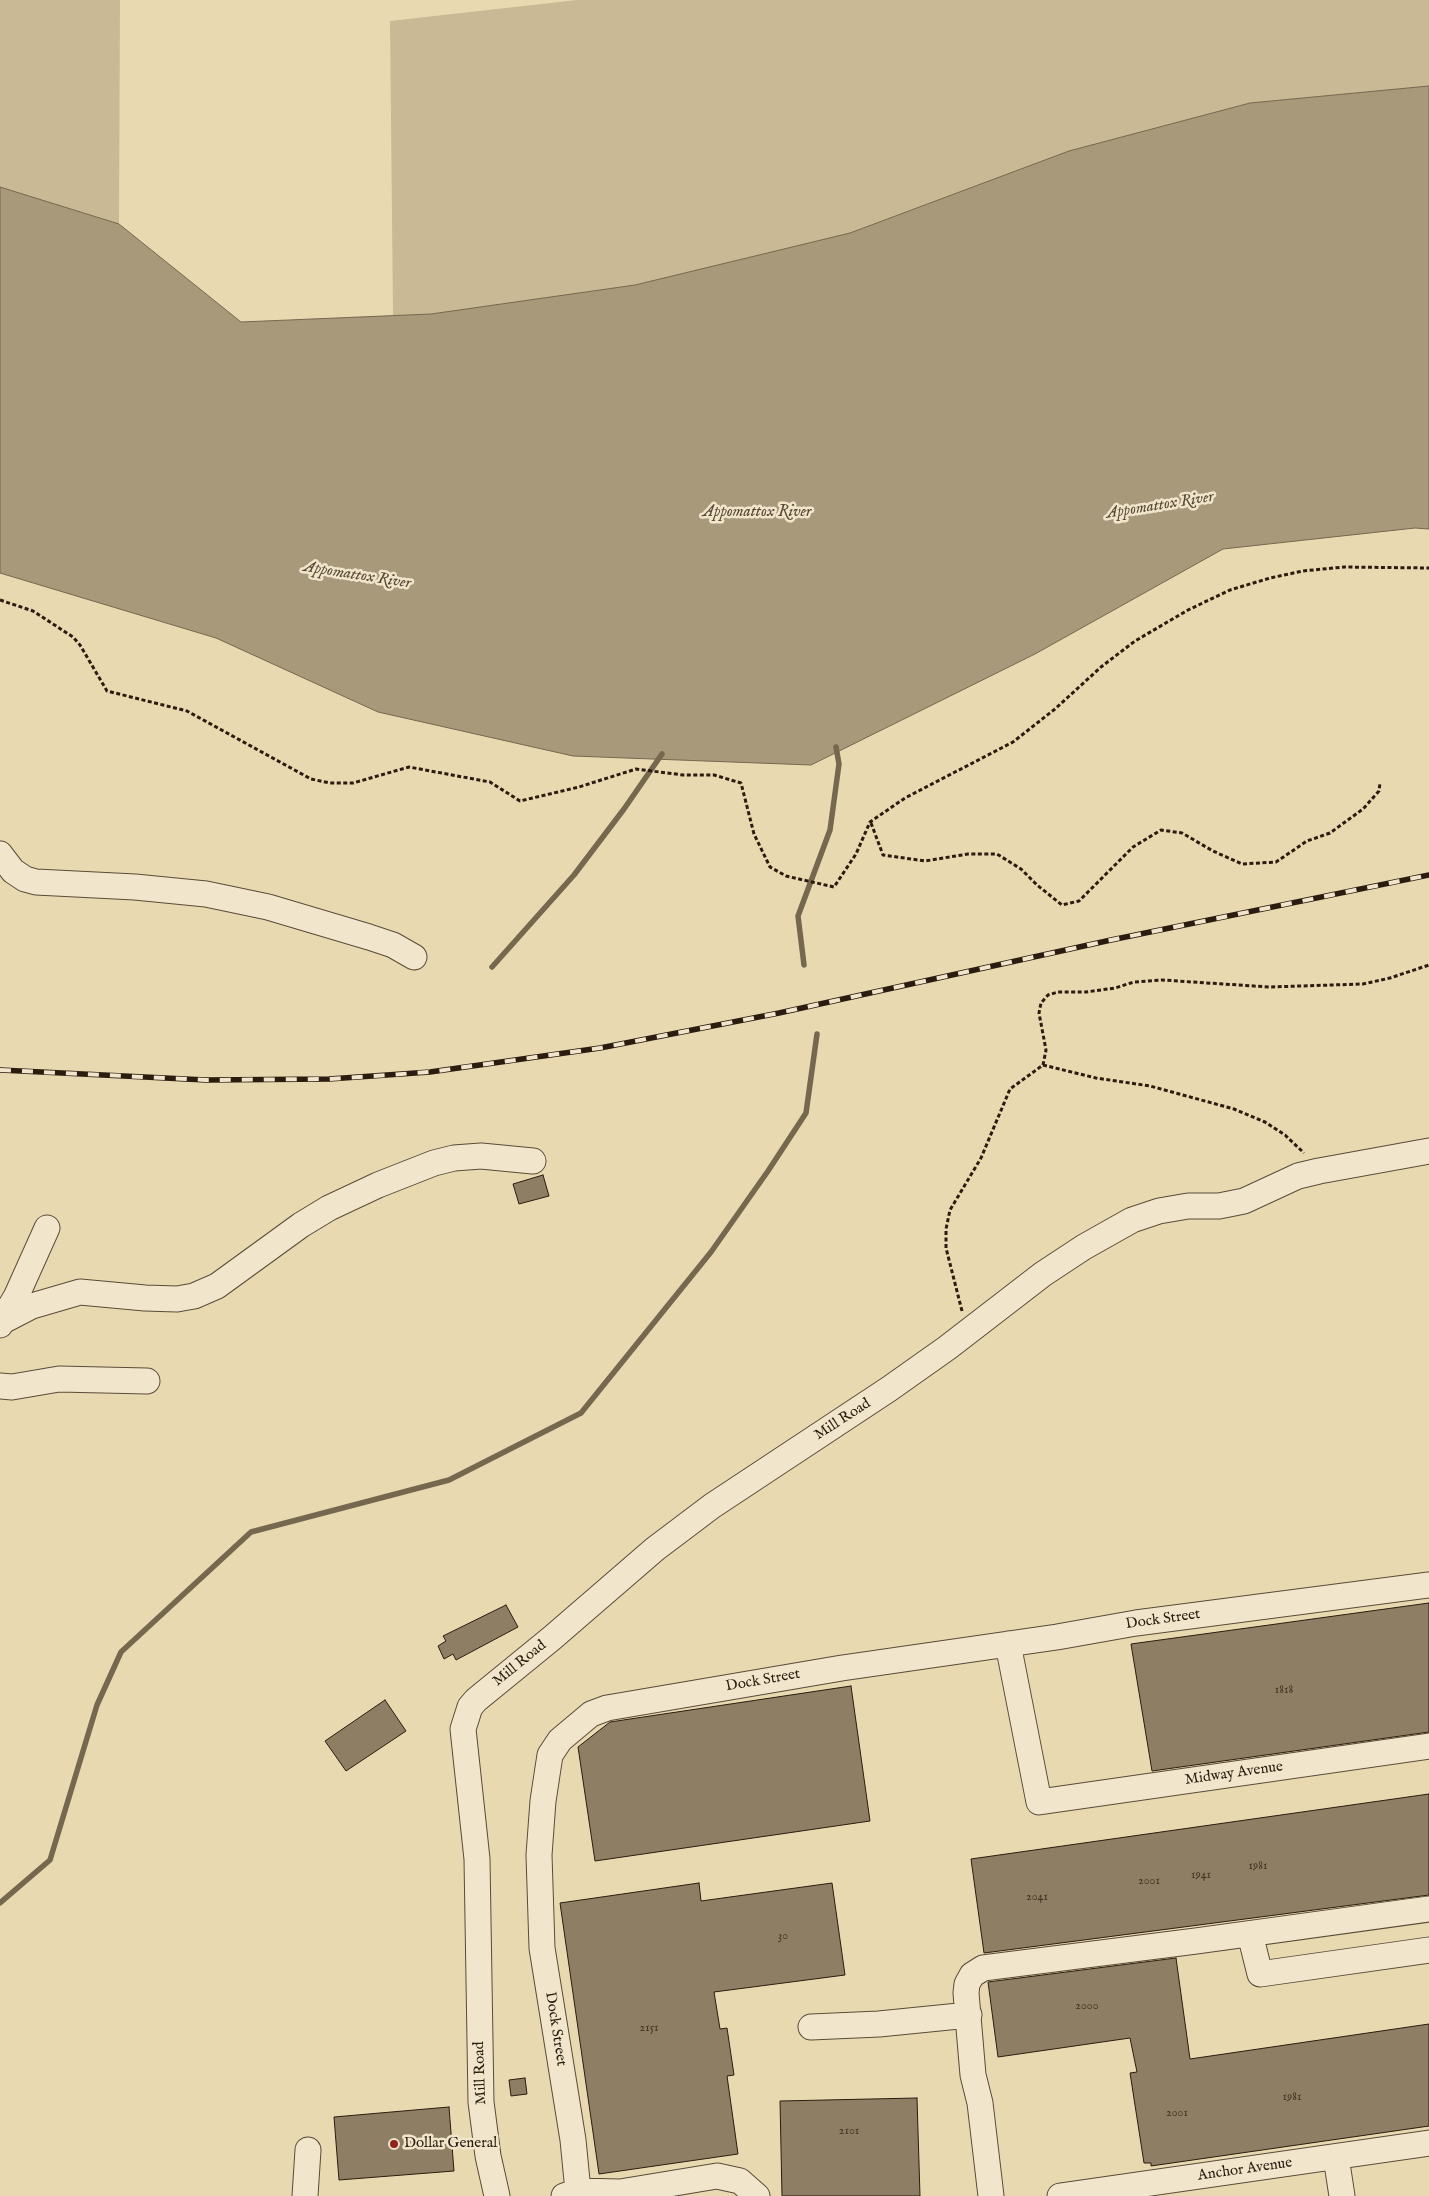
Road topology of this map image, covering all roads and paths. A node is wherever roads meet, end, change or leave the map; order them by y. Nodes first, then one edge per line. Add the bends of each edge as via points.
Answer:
1 (1429, 568) edge
2 (0, 600) edge
3 (1380, 783) dead end
4 (870, 822) junction
5 (0, 854) edge
6 (414, 957) dead end
7 (1429, 965) edge
8 (1043, 1065) junction
9 (1429, 1151) edge
10 (533, 1161) dead end
11 (1319, 1170) junction
12 (47, 1228) dead end
13 (1, 1324) edge
14 (969, 1331) junction
15 (146, 1382) dead end
16 (0, 1386) edge
17 (1429, 1585) edge
18 (1008, 1644) junction
19 (1429, 1746) edge
20 (1429, 1909) edge
21 (1250, 1934) junction
22 (1429, 1950) edge
23 (969, 2015) junction
24 (811, 2027) dead end
25 (1429, 2143) edge
26 (308, 2150) dead end
27 (1336, 2157) junction
28 (571, 2194) edge
29 (305, 2196) edge
30 (497, 2196) edge
31 (757, 2196) edge
32 (991, 2196) edge
33 (1060, 2196) edge
34 (1342, 2196) edge

1 - 4 path via 1344,567 1303,571 1270,578 1213,598 1135,641 1013,742 905,798
2 - 4 path via 33,611 73,637 107,691 187,711 311,779 353,783 409,768 490,782 520,801 636,769 714,775 741,783 754,834 770,867 786,876 834,887 856,854
3 - 4 path via 1380,791 1362,810 1330,833 1307,841 1276,862 1242,864 1182,833 1161,830 1133,847 1079,901 1062,905 1021,869 997,854 968,854 925,861 883,855
5 - 6 street via 13,871 36,882 206,894 268,907 370,936
7 - 8 path via 1363,984 1268,987 1162,980 1086,992 1058,992 1041,1003 1039,1013 1046,1050
8 - 11 path via 1096,1078 1150,1086 1234,1109 1285,1135
8 - 14 path via 1010,1089 981,1158 950,1210 946,1248
9 - 11 street, Mill Road
10 - 13 street via 481,1156 434,1163 329,1208 217,1286 194,1296 177,1299 80,1292 32,1306
11 - 14 street, Mill Road via 1244,1201 1219,1206 1188,1206 1132,1220 1043,1274
12 - 13 street
14 - 30 street, Mill Road via 889,1389 712,1506 655,1549 470,1707 463,1729 477,1859 481,2102
15 - 16 street via 59,1379
17 - 18 street, Dock Street via 1136,1623
18 - 19 street, Midway Avenue via 1038,1802
18 - 28 street, Dock Street via 607,1708 590,1714 556,1744 550,1755 543,1801 539,1855 540,1919 573,2140
20 - 21 street
21 - 22 street via 1260,1974
21 - 23 street via 983,1968 972,1975 967,1984
23 - 24 street
23 - 32 street via 973,2075 980,2103
25 - 27 street, Anchor Avenue
26 - 29 street
27 - 33 street, Anchor Avenue
27 - 34 street
28 - 31 street via 620,2192 717,2176 740,2181

